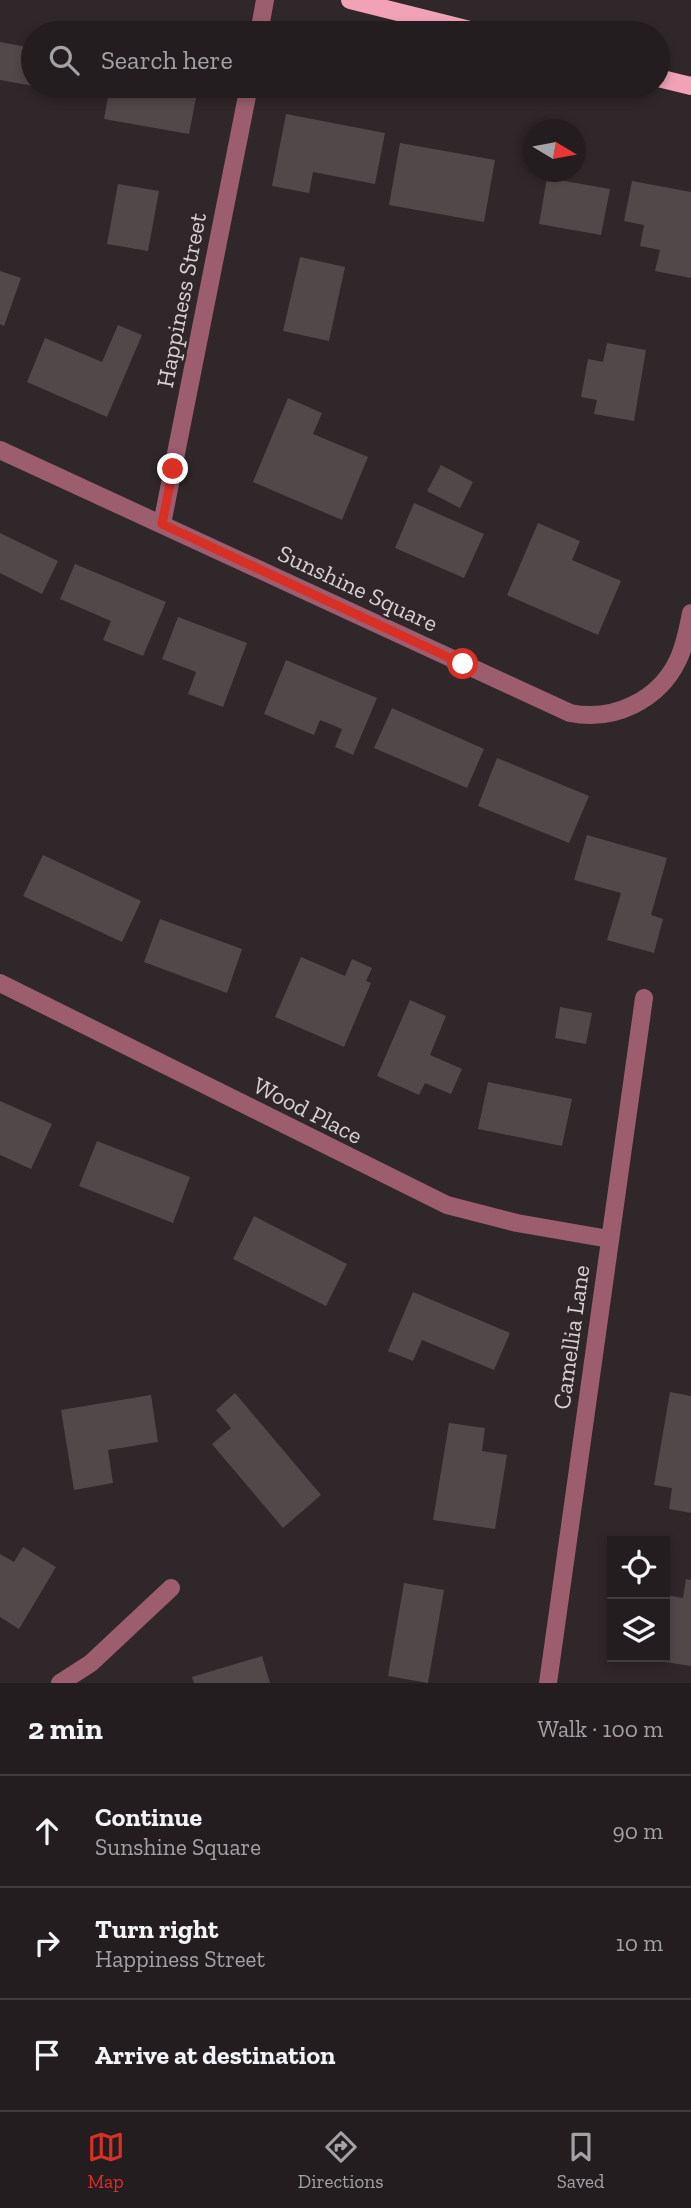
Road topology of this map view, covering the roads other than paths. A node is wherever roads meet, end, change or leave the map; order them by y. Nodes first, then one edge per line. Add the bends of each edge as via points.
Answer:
1 (265, 0) edge
2 (350, 0) edge
3 (261, 21) edge
4 (434, 21) edge
5 (670, 81) edge
6 (691, 86) edge
7 (247, 98) edge
8 (0, 450) edge
9 (162, 524) junction
10 (691, 613) edge
11 (0, 984) edge
12 (644, 998) dead end
13 (609, 1239) junction
14 (171, 1588) dead end
15 (60, 1683) edge
16 (548, 1683) edge

1 - 3 street
2 - 4 main road
5 - 6 main road
7 - 9 street, Happiness Street
8 - 9 street, Sunshine Square
9 - 10 street, Sunshine Square via 579,715 611,713 652,694 679,659
11 - 13 street, Wood Place via 447,1205
12 - 13 street, Camellia Lane
13 - 16 street, Camellia Lane
14 - 15 street via 92,1663

